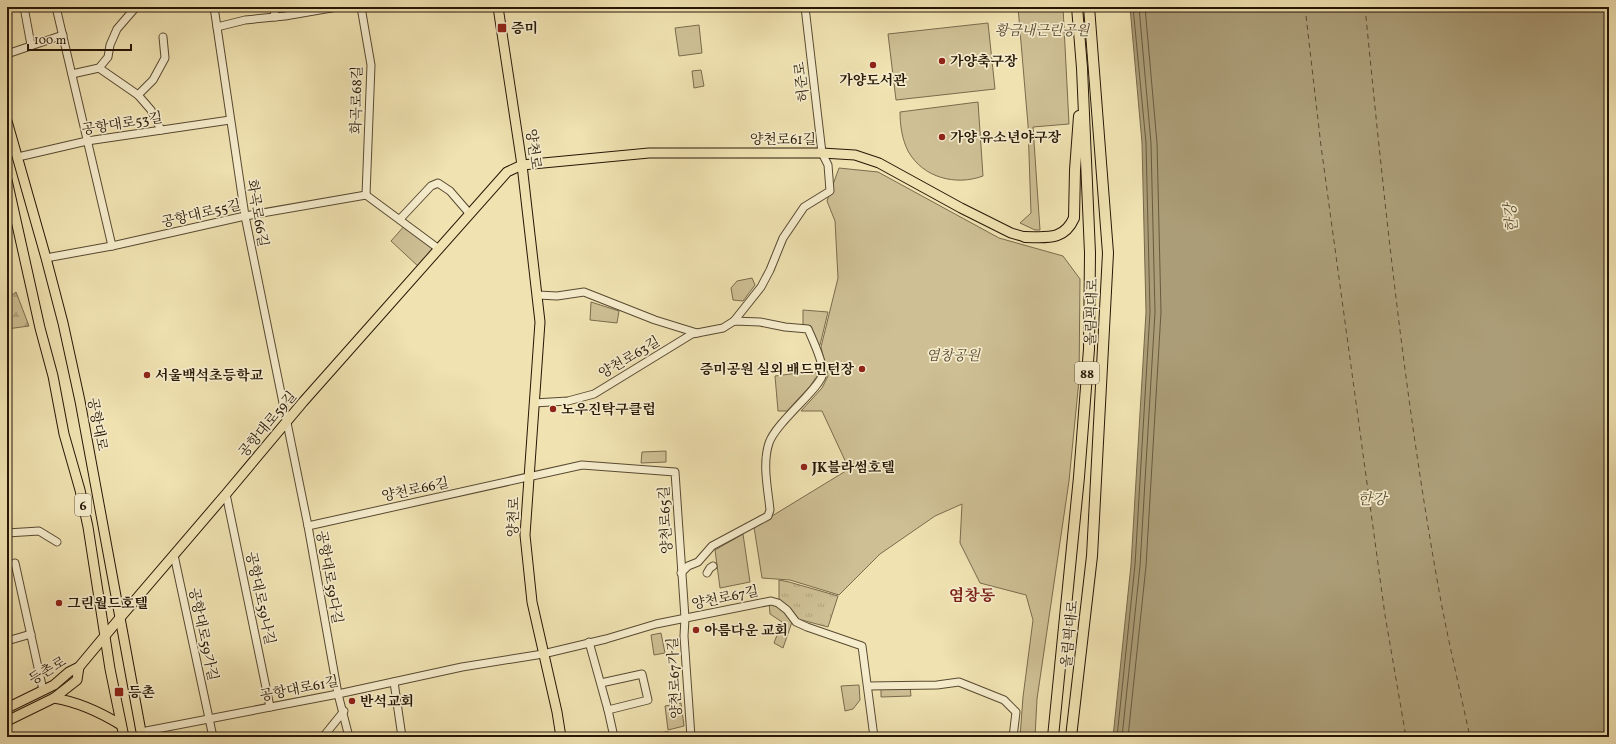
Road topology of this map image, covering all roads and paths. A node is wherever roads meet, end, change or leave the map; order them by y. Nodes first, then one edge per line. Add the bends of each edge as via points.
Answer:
1 (24, 7) edge
2 (56, 7) edge
3 (136, 7) edge
4 (214, 7) edge
5 (274, 7) edge
6 (337, 7) edge
7 (361, 7) edge
8 (498, 7) edge
9 (805, 7) edge
10 (1077, 7) edge
11 (1089, 7) edge
12 (275, 16) junction
13 (217, 27) junction
14 (63, 35) junction
15 (163, 37) dead end
16 (31, 45) junction
17 (7, 54) edge
18 (99, 68) junction
19 (1082, 68) junction
20 (72, 74) junction
21 (138, 95) junction
22 (230, 120) junction
23 (7, 121) edge
24 (161, 130) junction
25 (88, 141) junction
26 (822, 153) junction
27 (18, 157) junction
28 (522, 166) junction
29 (7, 180) edge
30 (366, 195) junction
31 (469, 213) junction
32 (245, 216) junction
33 (400, 219) junction
34 (1025, 237) joint
35 (112, 246) junction
36 (439, 249) junction
37 (46, 258) junction
38 (538, 295) junction
39 (734, 321) junction
40 (697, 333) junction
41 (534, 403) junction
42 (286, 422) junction
43 (528, 477) junction
44 (226, 494) junction
45 (308, 526) junction
46 (7, 533) edge
47 (57, 542) dead end
48 (174, 555) junction
49 (15, 563) dead end
50 (713, 566) dead end
51 (681, 573) junction
52 (707, 573) dead end
53 (685, 618) junction
54 (119, 619) junction
55 (31, 634) junction
56 (106, 636) junction
57 (7, 641) edge
58 (589, 642) junction
59 (543, 654) junction
60 (80, 667) junction
61 (394, 682) junction
62 (600, 683) junction
63 (868, 686) junction
64 (43, 690) junction
65 (338, 694) junction
66 (54, 698) junction
67 (270, 707) junction
68 (7, 708) edge
69 (608, 710) junction
70 (344, 711) junction
71 (209, 719) junction
72 (7, 721) edge
73 (121, 725) junction
74 (141, 734) edge
75 (124, 737) edge
76 (213, 737) edge
77 (323, 737) edge
78 (349, 737) edge
79 (402, 737) edge
80 (561, 737) edge
81 (614, 737) edge
82 (691, 737) edge
83 (874, 737) edge
84 (1013, 737) edge
85 (1053, 737) edge
86 (1071, 737) edge

1 - 16 street
2 - 14 street
3 - 18 street via 117,29 108,57
4 - 13 street, 화곡로66길
5 - 12 street
6 - 12 street
7 - 30 street, 화곡로68길 via 371,65
8 - 28 main road, 양천로
9 - 26 street, 허준로
10 - 19 highway, 올림픽대로 / 88
11 - 86 highway, 올림픽대로 / 88 via 1108,252 1092,556
12 - 13 street
13 - 22 street, 화곡로66길
14 - 16 street
14 - 20 street
15 - 21 street via 164,58 153,80
16 - 17 street
18 - 20 street
18 - 21 street
19 - 34 highway via 1074,218 1066,231 1058,235 1040,239
19 - 85 highway, 올림픽대로 / 88 via 1090,253 1089,348
20 - 25 street
21 - 24 street via 151,110
22 - 24 street, 공항대로53길
22 - 32 street, 화곡로66길
23 - 27 main road, 공항대로 / 6
24 - 25 street, 공항대로53길
25 - 27 street, 공항대로53길
25 - 35 street
26 - 28 main road, 양천로61길 via 649,153
26 - 34 main road, 양천로61길 via 855,155 879,163 961,208 1011,233
26 - 39 street, 양천로63길 via 828,165 830,190 804,207 783,238 761,287
27 - 37 main road, 공항대로 / 6
28 - 31 main road, 공항대로59길 via 506,172
28 - 38 main road, 양천로
29 - 56 main road, 6 via 64,434 81,497
30 - 32 street, 공항대로55길
30 - 33 street
31 - 33 street via 450,191 438,184 431,186
31 - 36 main road, 공항대로59길
32 - 35 street, 공항대로55길
32 - 42 street, 화곡로66길
33 - 36 street
35 - 37 street, 공항대로55길
36 - 42 main road, 공항대로59길
37 - 54 main road, 공항대로 / 6 via 80,401
38 - 40 street via 557,296 584,292 655,320
38 - 41 main road, 양천로 via 540,322
39 - 40 street, 양천로63길 via 723,328
39 - 51 street, 양천로63길 via 808,329 823,374 818,384 779,425 769,442 765,459 770,510 768,516 712,546 698,562 688,566
40 - 41 street, 양천로63길 via 594,394 568,401
41 - 43 main road, 양천로
42 - 44 main road, 공항대로59길
42 - 45 street, 공항대로59다길
43 - 45 street, 양천로66길
43 - 51 street, 양천로65길 via 582,464 675,472
43 - 59 main road, 양천로 via 525,535 532,602
44 - 48 main road, 공항대로59길
44 - 67 street, 공항대로59나길
45 - 65 street, 공항대로59다길
46 - 47 street via 38,532
48 - 54 main road, 공항대로59길
48 - 71 street, 공항대로59가길
49 - 55 street
50 - 52 street
51 - 53 street, 양천로65길
53 - 58 street, 양천로67길
53 - 63 street, 양천로67길 via 771,601 778,603 796,622 862,646
53 - 82 street, 양천로67가길
54 - 56 main road, 등촌로
54 - 74 main road, 공항대로 / 6
55 - 57 street
55 - 64 street
56 - 60 main road, 등촌로
56 - 73 main road, 6
58 - 59 street, 양천로67길
58 - 62 street
59 - 61 street, 공항대로61길 via 462,667
59 - 80 main road, 양천로
60 - 64 main road, 등촌로
60 - 66 main road, 등촌로 via 77,680
61 - 65 street, 공항대로61길
61 - 79 street
62 - 69 street
62 - 69 street via 642,674 648,700
63 - 83 street, 양천로67길
63 - 84 street via 959,682 1004,700 1016,712
64 - 68 main road, 등촌로
65 - 67 street, 공항대로61길
65 - 70 street, 공항대로59다길
66 - 72 main road, 등촌로
66 - 73 main road via 67,700 104,714
67 - 71 street, 공항대로61길
69 - 81 street
70 - 77 street
70 - 78 street, 공항대로59다길
71 - 74 street, 공항대로61길
71 - 76 street
73 - 75 main road, 6

